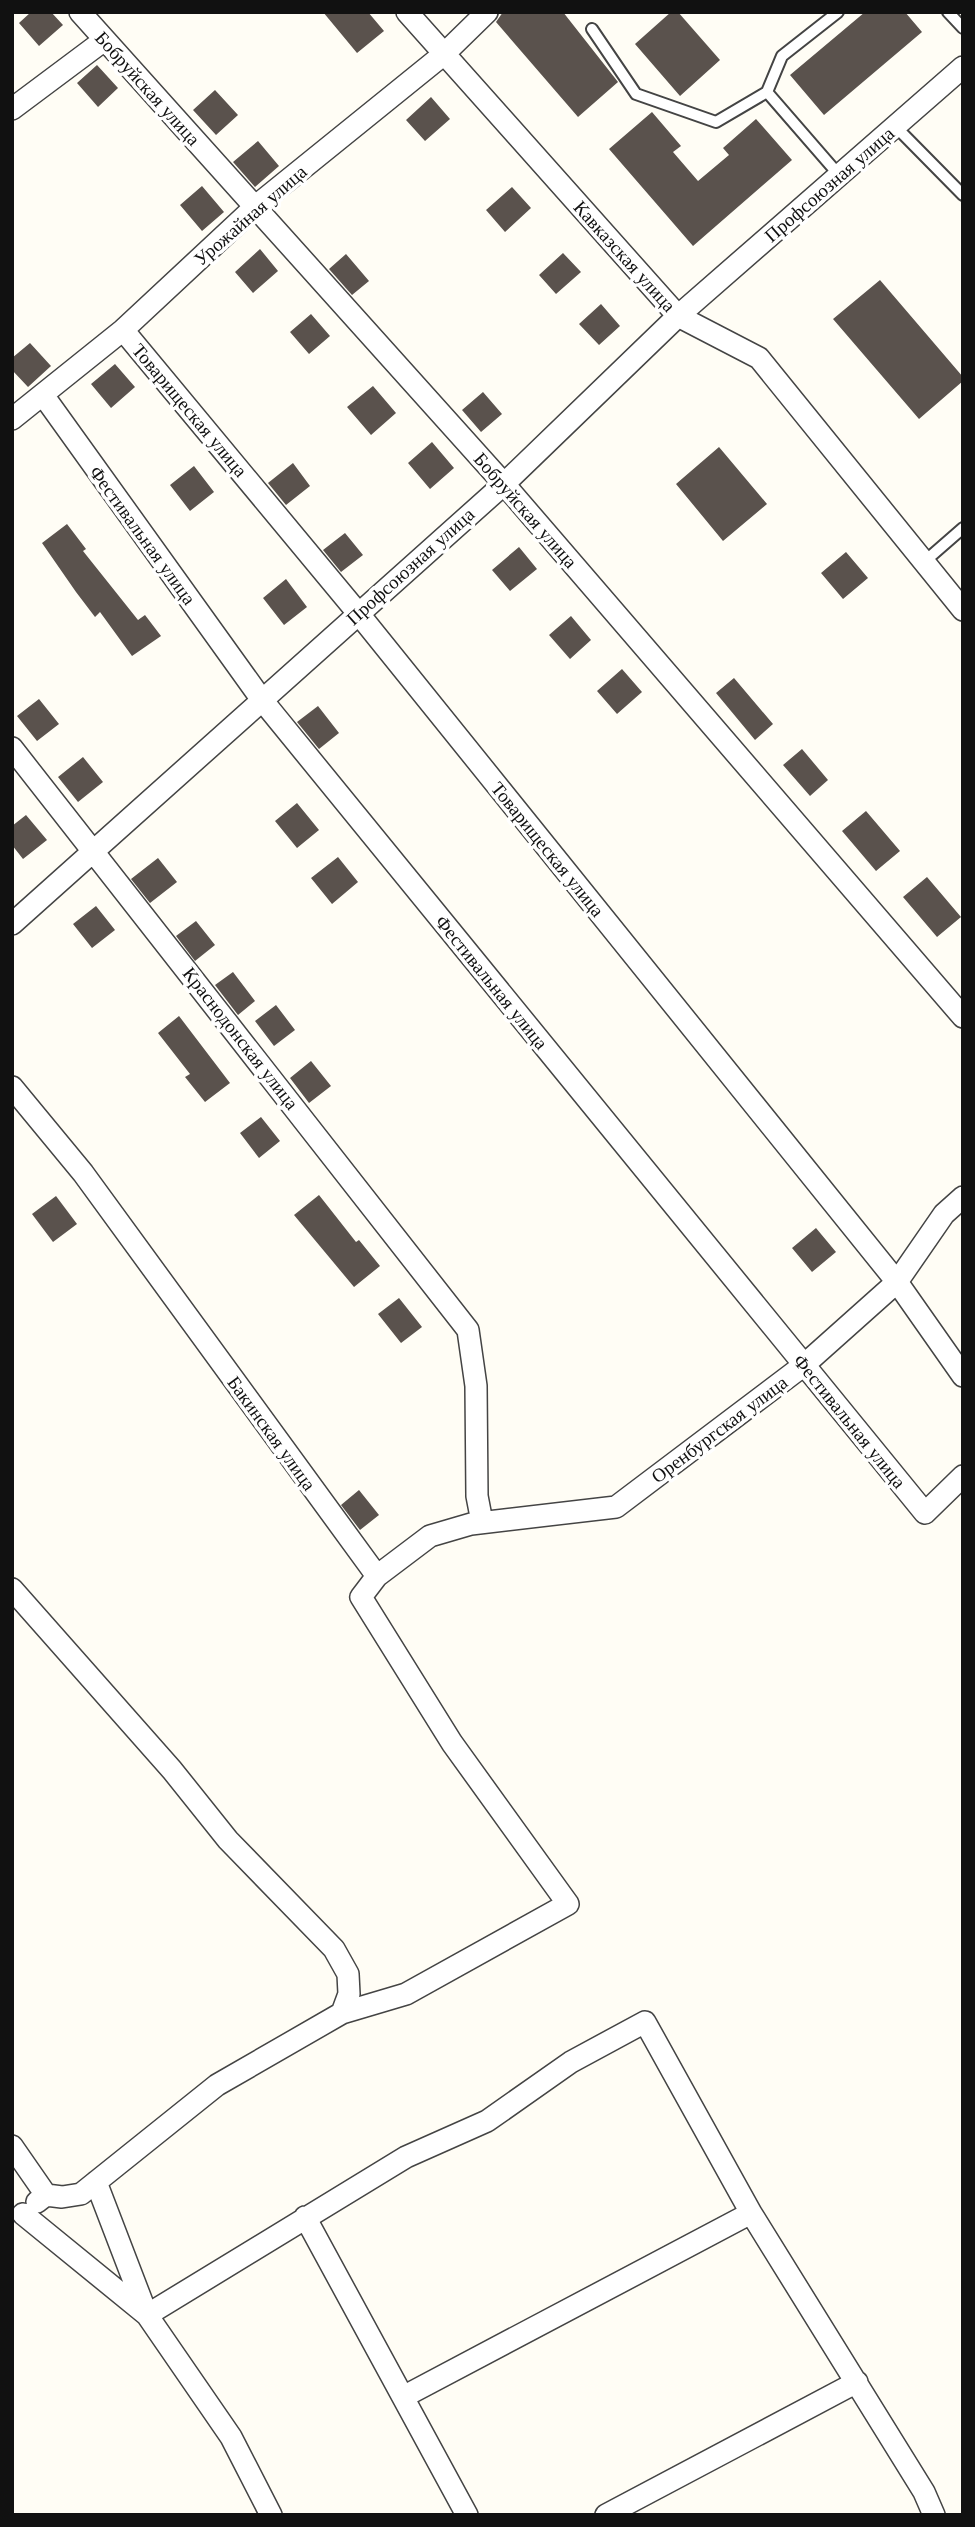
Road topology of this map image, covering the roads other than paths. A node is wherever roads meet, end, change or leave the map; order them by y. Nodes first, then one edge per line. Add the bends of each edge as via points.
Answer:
1 (80, 12) edge
2 (407, 12) edge
3 (487, 12) edge
4 (838, 12) edge
5 (947, 12) edge
6 (963, 28) edge
7 (592, 29) dead end
8 (103, 41) junction
9 (444, 54) junction
10 (963, 66) edge
11 (767, 92) junction
12 (12, 109) edge
13 (895, 126) junction
14 (839, 174) junction
15 (963, 195) edge
16 (256, 206) junction
17 (678, 316) junction
18 (123, 330) junction
19 (43, 396) junction
20 (13, 417) edge
21 (504, 484) junction
22 (963, 528) edge
23 (923, 562) junction
24 (963, 610) edge
25 (358, 613) junction
26 (262, 700) junction
27 (12, 748) edge
28 (94, 850) junction
29 (12, 924) edge
30 (963, 1017) edge
31 (12, 1087) edge
32 (963, 1197) edge
33 (897, 1282) junction
34 (804, 1365) junction
35 (963, 1376) edge
36 (963, 1476) edge
37 (482, 1522) junction
38 (376, 1576) junction
39 (12, 1589) edge
40 (342, 2013) junction
41 (12, 2146) edge
42 (96, 2182) junction
43 (46, 2194) junction
44 (751, 2213) junction
45 (305, 2217) junction
46 (18, 2218) edge
47 (147, 2315) junction
48 (857, 2382) junction
49 (403, 2398) junction
50 (271, 2515) edge
51 (467, 2515) edge
52 (606, 2515) edge
53 (934, 2515) edge

1 - 8 street, Бобруйская улица
2 - 9 street, Кавказская улица
3 - 9 street, Урожайная улица
4 - 11 lane via 782,56
5 - 6 lane
7 - 11 lane via 636,94 716,122
8 - 12 street
8 - 16 street, Бобруйская улица
9 - 16 street, Урожайная улица
9 - 17 street, Кавказская улица
10 - 13 street, Профсоюзная улица
11 - 14 lane
13 - 14 street, Профсоюзная улица
13 - 15 lane
14 - 17 street, Профсоюзная улица
16 - 18 street, Урожайная улица
16 - 21 street, Бобруйская улица
17 - 21 street, Профсоюзная улица
17 - 23 street, Кавказская улица via 759,358
18 - 19 street, Урожайная улица
18 - 25 street, Товарищеская улица
19 - 20 street, Урожайная улица
19 - 26 street, Фестивальная улица
21 - 25 street, Профсоюзная улица
21 - 30 street, Бобруйская улица
22 - 23 lane
23 - 24 street, Кавказская улица
25 - 26 street, Профсоюзная улица
25 - 33 street, Товарищеская улица
26 - 28 street, Профсоюзная улица
26 - 34 street, Фестивальная улица
27 - 28 street, Краснодонская улица
28 - 29 street, Профсоюзная улица
28 - 37 street, Краснодонская улица via 468,1330 476,1386 477,1496
31 - 38 street, Бакинская улица via 83,1173
32 - 33 street, Оренбургская улица via 944,1214
33 - 34 street, Оренбургская улица
33 - 35 street, Товарищеская улица
34 - 36 street, Фестивальная улица via 925,1513
34 - 37 street, Оренбургская улица via 616,1507
37 - 38 street via 430,1536
38 - 40 street via 361,1597 452,1743 568,1904 406,1994
39 - 40 street via 228,1840 334,1949 348,1974 349,1994
40 - 42 street via 217,2085
41 - 43 street
42 - 43 street via 81,2194
42 - 47 street
43 - 46 street
44 - 45 street via 646,2022 571,2062 487,2121 406,2157
44 - 48 street
44 - 49 street
45 - 47 street
45 - 49 street
46 - 47 street
47 - 50 street via 231,2437
48 - 52 street
48 - 53 street
49 - 51 street

